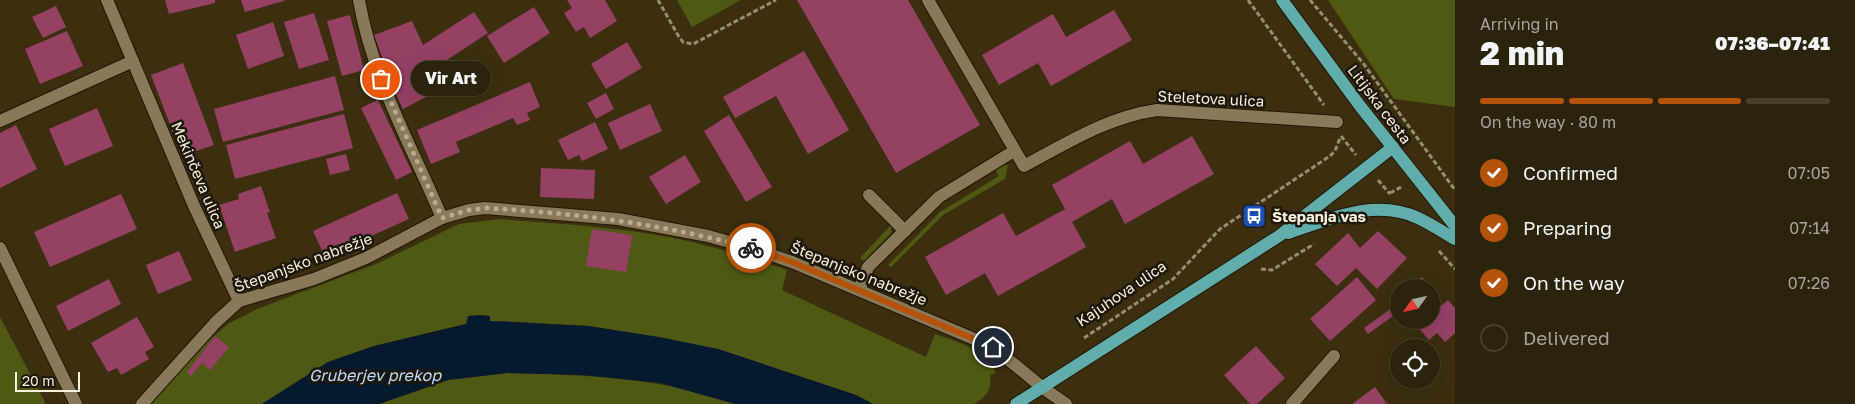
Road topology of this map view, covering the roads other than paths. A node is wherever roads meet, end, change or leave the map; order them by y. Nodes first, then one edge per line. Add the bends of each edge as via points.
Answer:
1 (108, 0) edge
2 (358, 0) edge
3 (928, 0) edge
4 (1282, 0) edge
5 (132, 61) junction
6 (0, 121) edge
7 (1337, 122) road end
8 (1392, 147) junction
9 (1014, 151) junction
10 (869, 195) dead end
11 (442, 218) junction
12 (1455, 226) edge
13 (905, 231) junction
14 (1279, 236) junction
15 (1455, 240) edge
16 (0, 248) edge
17 (859, 290) junction
18 (239, 301) junction
19 (1334, 356) dead end
20 (1043, 388) junction
21 (76, 404) edge
22 (142, 404) edge
23 (1016, 404) edge
24 (1066, 404) edge
25 (1292, 404) edge

1 - 5 street, Mekinčeva ulica
2 - 11 street via 368,46
3 - 9 street, Steletova ulica
4 - 8 main road, Litijska cesta
5 - 6 street
5 - 18 street, Mekinčeva ulica
7 - 9 street, Steletova ulica via 1157,110 1110,121 1024,166
8 - 12 main road, Litijska cesta
8 - 14 main road
9 - 13 street via 939,197
10 - 13 street
11 - 17 street, Štepanjsko nabrežje via 485,208 618,219 754,248
11 - 18 street, Štepanjsko nabrežje via 366,258 314,279
13 - 17 street via 868,267
14 - 15 main road via 1357,211 1380,210 1403,212
14 - 20 main road
16 - 21 street
17 - 20 street, Štepanjsko nabrežje via 993,347
18 - 22 street, Štepanjsko nabrežje
19 - 25 street
20 - 23 main road
20 - 24 street, Štepanjsko nabrežje

